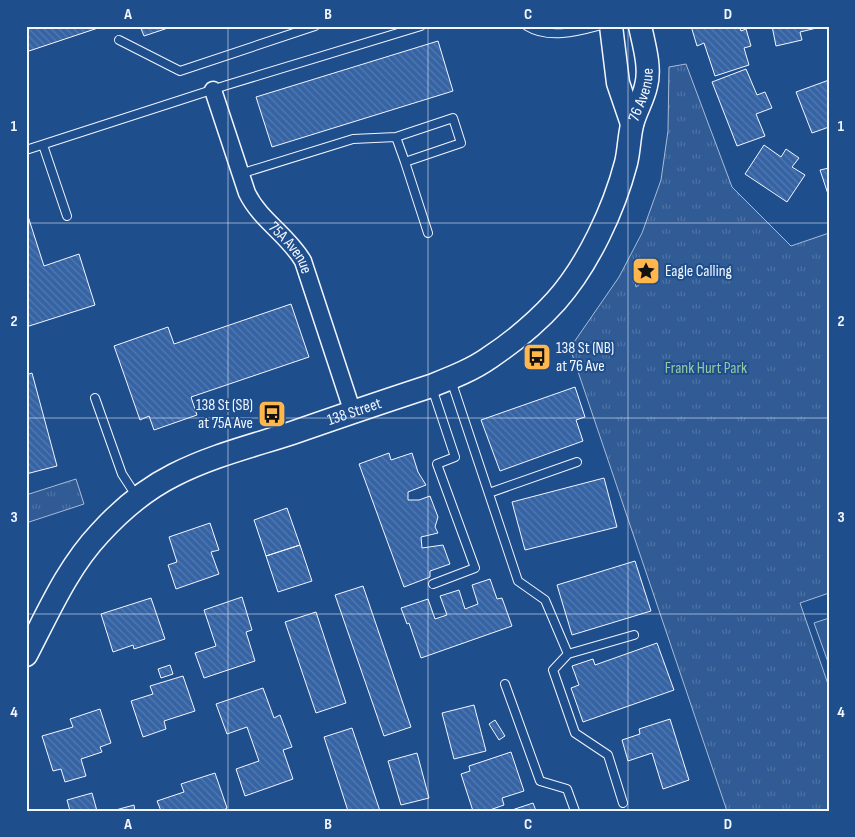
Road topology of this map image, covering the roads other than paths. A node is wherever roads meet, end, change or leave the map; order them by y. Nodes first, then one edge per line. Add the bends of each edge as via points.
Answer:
1 (316, 26) edge
2 (421, 26) edge
3 (528, 26) edge
4 (598, 26) edge
5 (611, 26) edge
6 (640, 26) edge
7 (119, 40) dead end
8 (212, 90) junction
9 (632, 124) junction
10 (396, 136) junction
11 (43, 145) junction
12 (26, 150) edge
13 (405, 162) junction
14 (240, 174) junction
15 (67, 216) dead end
16 (428, 233) dead end
17 (441, 382) junction
18 (95, 398) dead end
19 (353, 412) junction
20 (577, 462) dead end
21 (488, 493) junction
22 (138, 498) junction
23 (433, 584) dead end
24 (634, 635) dead end
25 (568, 654) junction
26 (26, 655) edge
27 (505, 684) dead end
28 (623, 803) dead end
29 (575, 811) edge

1 - 7 lane via 180,71
2 - 8 lane
3 - 4 lane via 535,31 556,33
5 - 9 main road, 76 Avenue via 618,83
6 - 9 main road, 76 Avenue via 647,85
8 - 11 lane
8 - 14 street, 75A Avenue
9 - 17 main road, 138 Street via 626,162 613,203 582,265 556,300 519,334 488,358
10 - 13 lane
10 - 13 lane via 453,118 461,143
10 - 14 lane via 353,139
11 - 12 lane
11 - 15 lane
13 - 16 lane
14 - 19 street, 75A Avenue via 252,204 297,250 303,261
17 - 19 main road, 138 Street
17 - 21 lane
17 - 23 lane via 455,457 437,464 475,568
18 - 22 lane via 122,474
19 - 22 main road, 138 Street via 193,466
20 - 21 lane
21 - 25 lane via 518,581 545,600
22 - 26 main road, 138 Street via 100,532 77,562
24 - 25 lane
25 - 28 lane via 552,670 575,733 608,755
27 - 29 lane via 540,781 567,789

